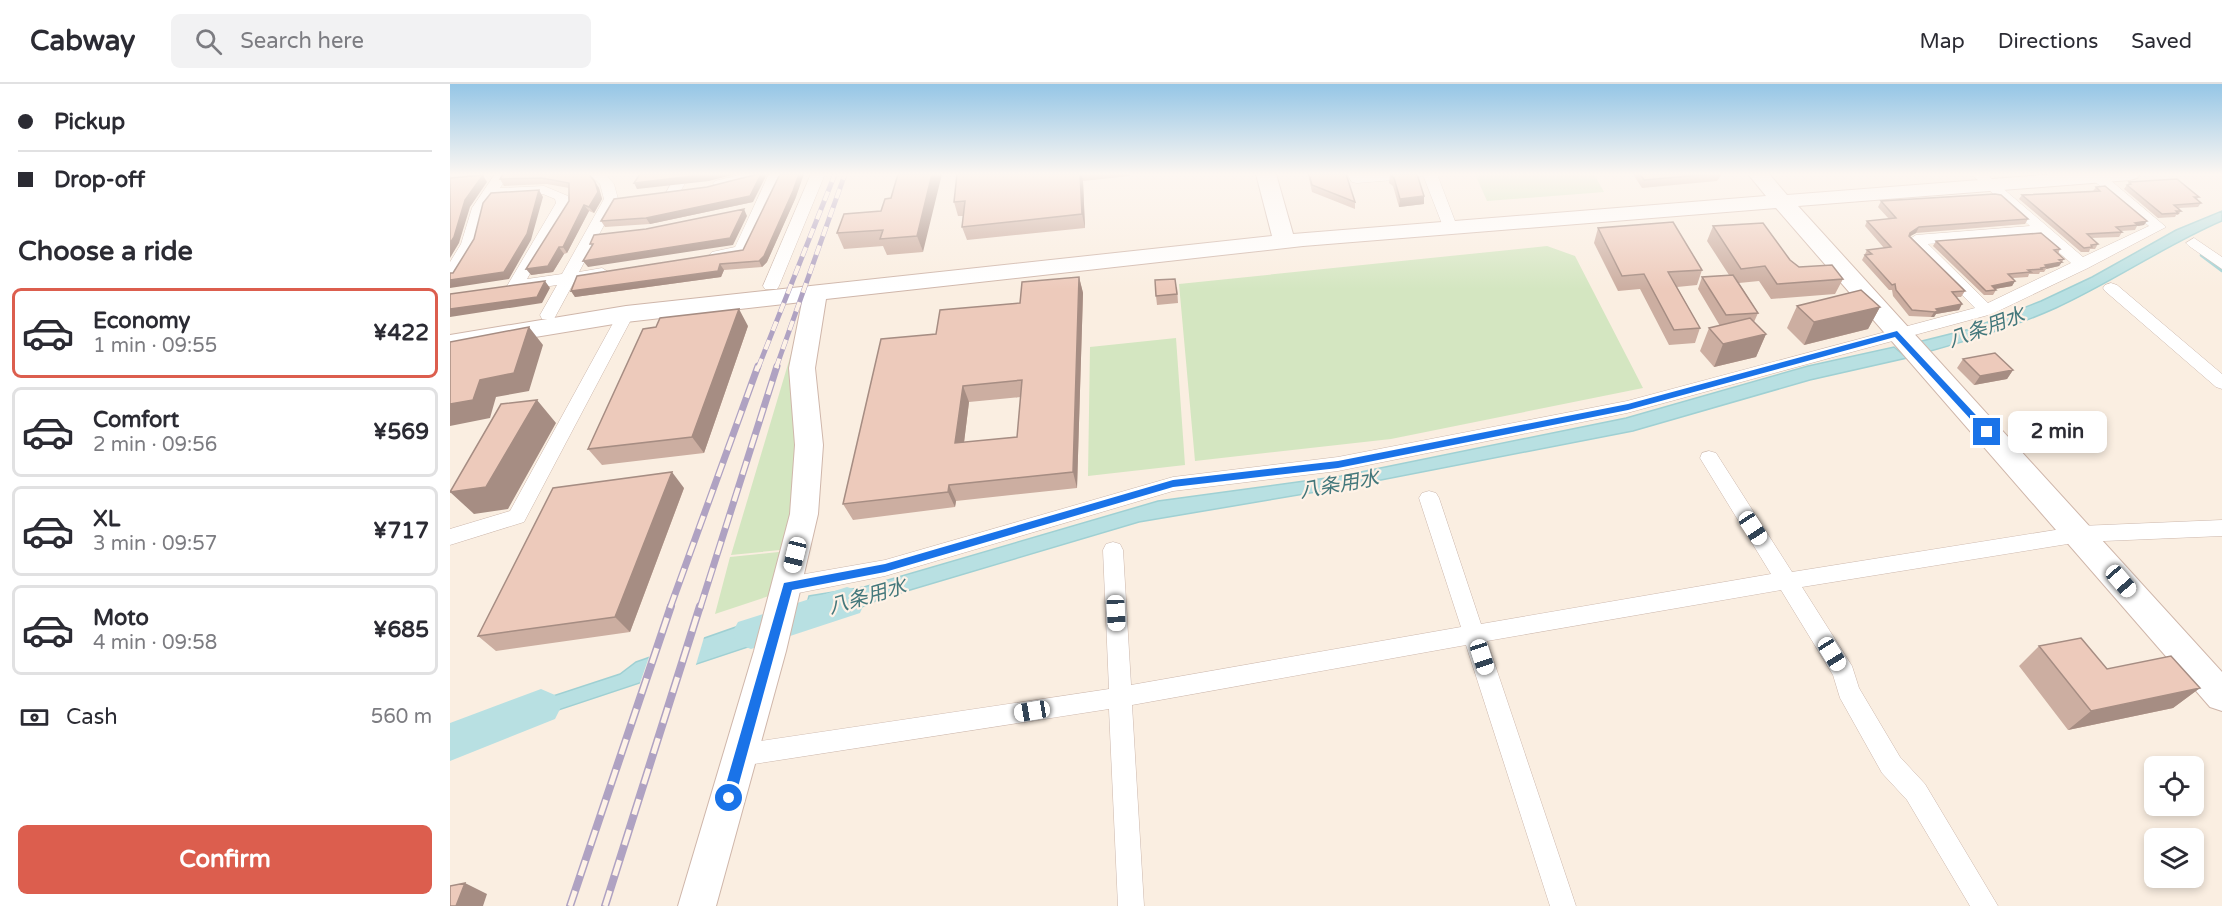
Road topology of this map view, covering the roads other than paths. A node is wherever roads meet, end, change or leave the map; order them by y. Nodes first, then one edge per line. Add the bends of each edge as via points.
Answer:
1 (478, 212) edge
2 (558, 212) edge
3 (608, 212) edge
4 (759, 212) edge
5 (802, 212) edge
6 (1283, 212) edge
7 (1289, 212) edge
8 (1445, 212) edge
9 (1547, 212) edge
10 (1792, 212) edge
11 (2022, 212) edge
12 (2142, 212) edge
13 (1449, 223) junction
14 (2041, 230) junction
15 (611, 234) edge
16 (1292, 234) junction
17 (591, 236) junction
18 (2194, 243) dead end
19 (704, 257) edge
20 (2222, 264) edge
21 (2083, 265) junction
22 (613, 272) edge
23 (450, 275) edge
24 (567, 279) junction
25 (515, 286) junction
26 (771, 286) junction
27 (2111, 288) dead end
28 (494, 289) edge
29 (815, 292) junction
30 (1986, 310) junction
31 (626, 314) junction
32 (548, 315) junction
33 (450, 330) edge
34 (450, 343) edge
35 (1909, 346) junction
36 (2222, 383) edge
37 (1709, 458) dead end
38 (1429, 498) dead end
39 (2222, 528) edge
40 (2080, 534) junction
41 (450, 537) edge
42 (1113, 550) dead end
43 (1786, 581) junction
44 (785, 595) junction
45 (1475, 634) junction
46 (2222, 696) edge
47 (1121, 697) junction
48 (741, 755) junction
49 (697, 906) edge
50 (1131, 906) edge
51 (1563, 906) edge
52 (1985, 906) edge

1 - 23 street via 469,244
2 - 25 street
3 - 17 street
4 - 19 street via 741,251
5 - 26 street
6 - 16 street
7 - 16 street
8 - 13 street
9 - 13 street
10 - 35 street
11 - 14 street
12 - 21 street via 2159,226
13 - 16 street
14 - 21 street
14 - 30 street via 1916,240
15 - 17 street
16 - 26 street
16 - 29 street
17 - 24 street
18 - 20 street
21 - 30 street
22 - 24 street
24 - 25 street
24 - 32 street
25 - 28 street
26 - 32 street
27 - 36 street
29 - 31 street
29 - 44 street via 802,368 809,445 804,514
30 - 35 street
31 - 34 street
31 - 41 street via 517,517
32 - 33 street
35 - 40 street
35 - 44 street via 1338,464 1173,484
37 - 43 street
38 - 45 street
39 - 40 street
40 - 43 street
40 - 46 street
42 - 47 street
43 - 45 street
43 - 52 street via 1844,673 1848,691 1891,765 1916,792
44 - 48 street
45 - 47 street
45 - 51 street
47 - 48 street
47 - 50 street
48 - 49 street

